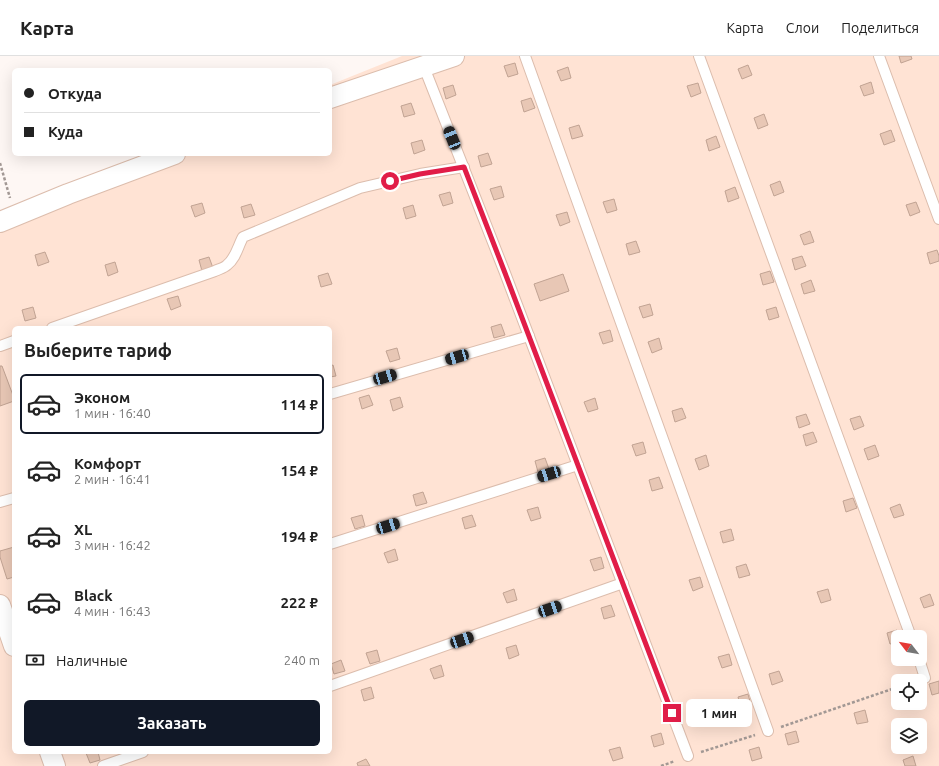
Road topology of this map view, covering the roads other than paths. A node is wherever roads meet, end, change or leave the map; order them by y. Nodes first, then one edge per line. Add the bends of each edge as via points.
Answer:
1 (454, 56) edge
2 (525, 56) edge
3 (699, 56) edge
4 (879, 56) edge
5 (424, 67) junction
6 (332, 97) edge
7 (170, 156) edge
8 (464, 167) junction
9 (8, 219) edge
10 (939, 219) edge
11 (58, 326) edge
12 (529, 336) junction
13 (12, 342) edge
14 (0, 346) edge
15 (332, 393) edge
16 (578, 465) junction
17 (12, 499) edge
18 (0, 502) edge
19 (332, 543) edge
20 (623, 583) junction
21 (0, 605) edge
22 (908, 630) edge
23 (12, 640) edge
24 (332, 685) edge
25 (768, 731) dead end
26 (51, 754) edge
27 (137, 754) edge
28 (688, 756) dead end
29 (55, 766) edge
30 (103, 766) edge

1 - 5 street
2 - 25 lane
3 - 22 lane
4 - 10 lane
5 - 6 street
5 - 8 lane
7 - 9 street
8 - 11 lane via 360,188 243,237 235,256 227,266
8 - 12 lane
12 - 15 lane
12 - 16 lane
13 - 14 lane
16 - 19 lane
16 - 20 lane
17 - 18 lane
20 - 24 lane
20 - 28 lane
21 - 23 street
26 - 29 street
27 - 30 lane

